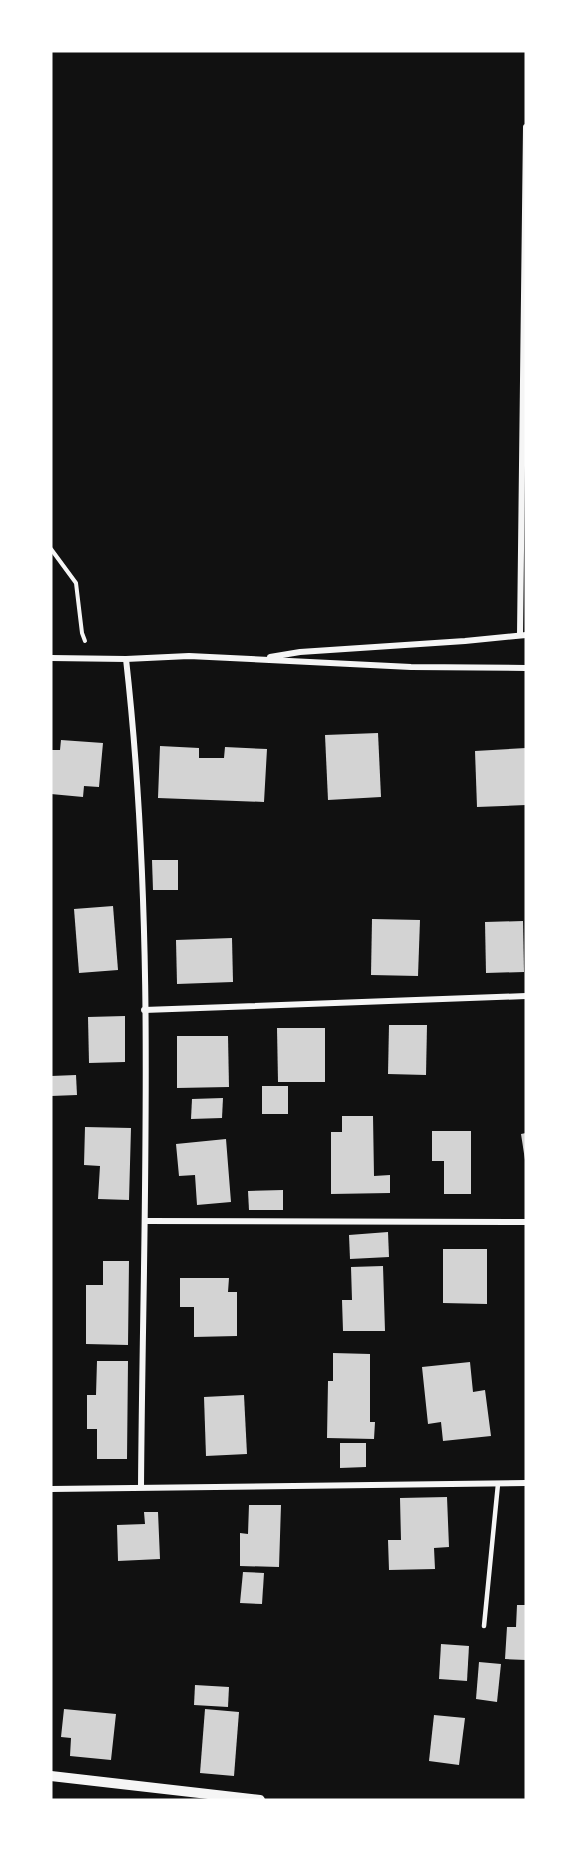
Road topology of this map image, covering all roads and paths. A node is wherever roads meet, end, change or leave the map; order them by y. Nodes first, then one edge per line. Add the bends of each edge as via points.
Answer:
1 (526, 127) edge
2 (51, 549) edge
3 (523, 635) edge
4 (51, 658) edge
5 (93, 659) junction
6 (126, 659) junction
7 (260, 659) junction
8 (526, 668) edge
9 (526, 996) edge
10 (144, 1010) junction
11 (146, 1221) junction
12 (526, 1222) edge
13 (526, 1483) edge
14 (498, 1484) junction
15 (141, 1487) junction
16 (51, 1489) edge
17 (484, 1626) dead end
18 (51, 1776) edge
19 (260, 1800) edge

1 - 3 street
2 - 5 path via 76,583 82,633
3 - 7 street via 300,652
4 - 5 street
5 - 6 street
6 - 7 street
6 - 10 street via 139,793
7 - 8 street
9 - 10 street
10 - 11 street
11 - 12 street
11 - 15 street
13 - 14 street
14 - 15 street
14 - 17 lane
15 - 16 street
18 - 19 street

